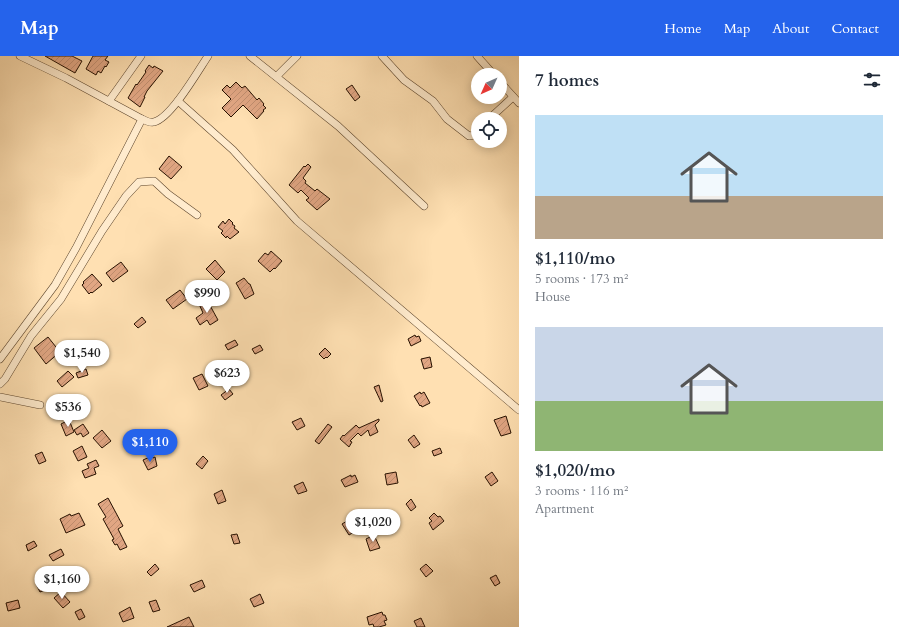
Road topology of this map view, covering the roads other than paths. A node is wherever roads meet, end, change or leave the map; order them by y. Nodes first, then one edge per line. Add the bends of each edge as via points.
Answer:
1 (20, 56) edge
2 (141, 56) edge
3 (208, 56) edge
4 (250, 56) edge
5 (297, 56) edge
6 (382, 56) edge
7 (477, 56) edge
8 (488, 68) edge
9 (277, 76) junction
10 (507, 90) edge
11 (513, 97) junction
12 (109, 101) junction
13 (178, 101) junction
14 (519, 103) edge
15 (497, 112) edge
16 (142, 119) junction
17 (471, 136) edge
18 (424, 206) dead end
19 (197, 215) dead end
20 (0, 359) edge
21 (0, 384) edge
22 (0, 397) edge
23 (40, 405) dead end
24 (519, 410) edge

1 - 12 street
2 - 12 street
3 - 13 street
4 - 9 street
5 - 9 street
6 - 17 street via 404,80 433,101 447,119
7 - 8 street
9 - 18 street via 338,126
10 - 11 street
11 - 14 street
11 - 15 street
12 - 16 street
13 - 16 street via 160,120 152,123
13 - 24 street via 233,150 297,220
16 - 20 street via 55,285
19 - 21 street via 154,181 139,182 126,196 61,299 31,336
22 - 23 street

